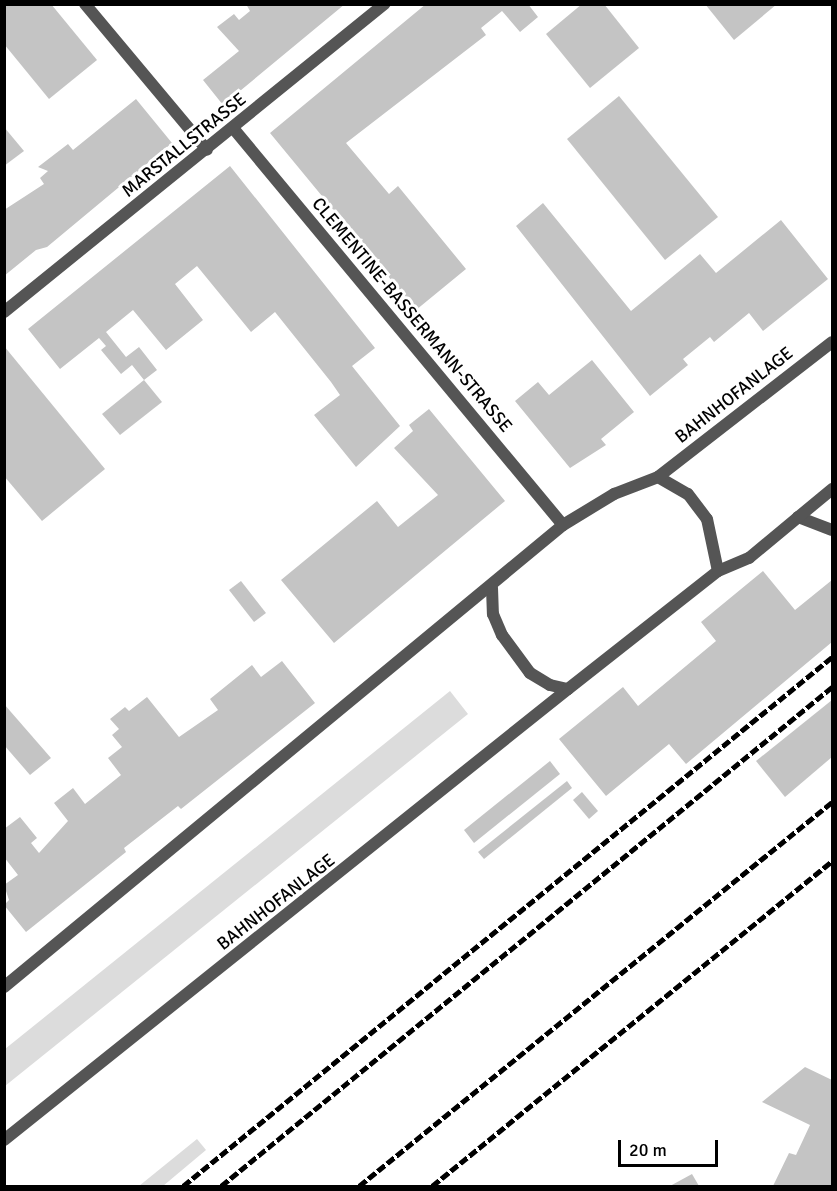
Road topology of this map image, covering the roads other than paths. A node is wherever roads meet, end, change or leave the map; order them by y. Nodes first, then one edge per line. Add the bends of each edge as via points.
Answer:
1 (85, 4) edge
2 (385, 4) edge
3 (234, 128) junction
4 (207, 150) junction
5 (4, 312) edge
6 (832, 342) edge
7 (658, 477) junction
8 (832, 489) edge
9 (798, 517) junction
10 (563, 525) junction
11 (832, 530) edge
12 (718, 571) junction
13 (492, 588) junction
14 (568, 689) junction
15 (4, 987) edge
16 (4, 1140) edge

1 - 4 street
2 - 3 street, MARSTALLSTRASSE
3 - 4 street, MARSTALLSTRASSE
3 - 10 street, CLEMENTINE-BASSERMANN-STRASSE
4 - 5 street, MARSTALLSTRASSE
6 - 7 street, BAHNHOFANLAGE
7 - 10 street, BAHNHOFANLAGE via 614,494
7 - 12 street via 688,494 707,519
8 - 9 street, BAHNHOFANLAGE
9 - 11 street
9 - 12 street, BAHNHOFANLAGE via 748,558
10 - 13 street, BAHNHOFANLAGE
12 - 14 street, BAHNHOFANLAGE
13 - 14 street via 493,614 502,635 530,672 550,685
13 - 15 street, BAHNHOFANLAGE
14 - 16 street, BAHNHOFANLAGE

